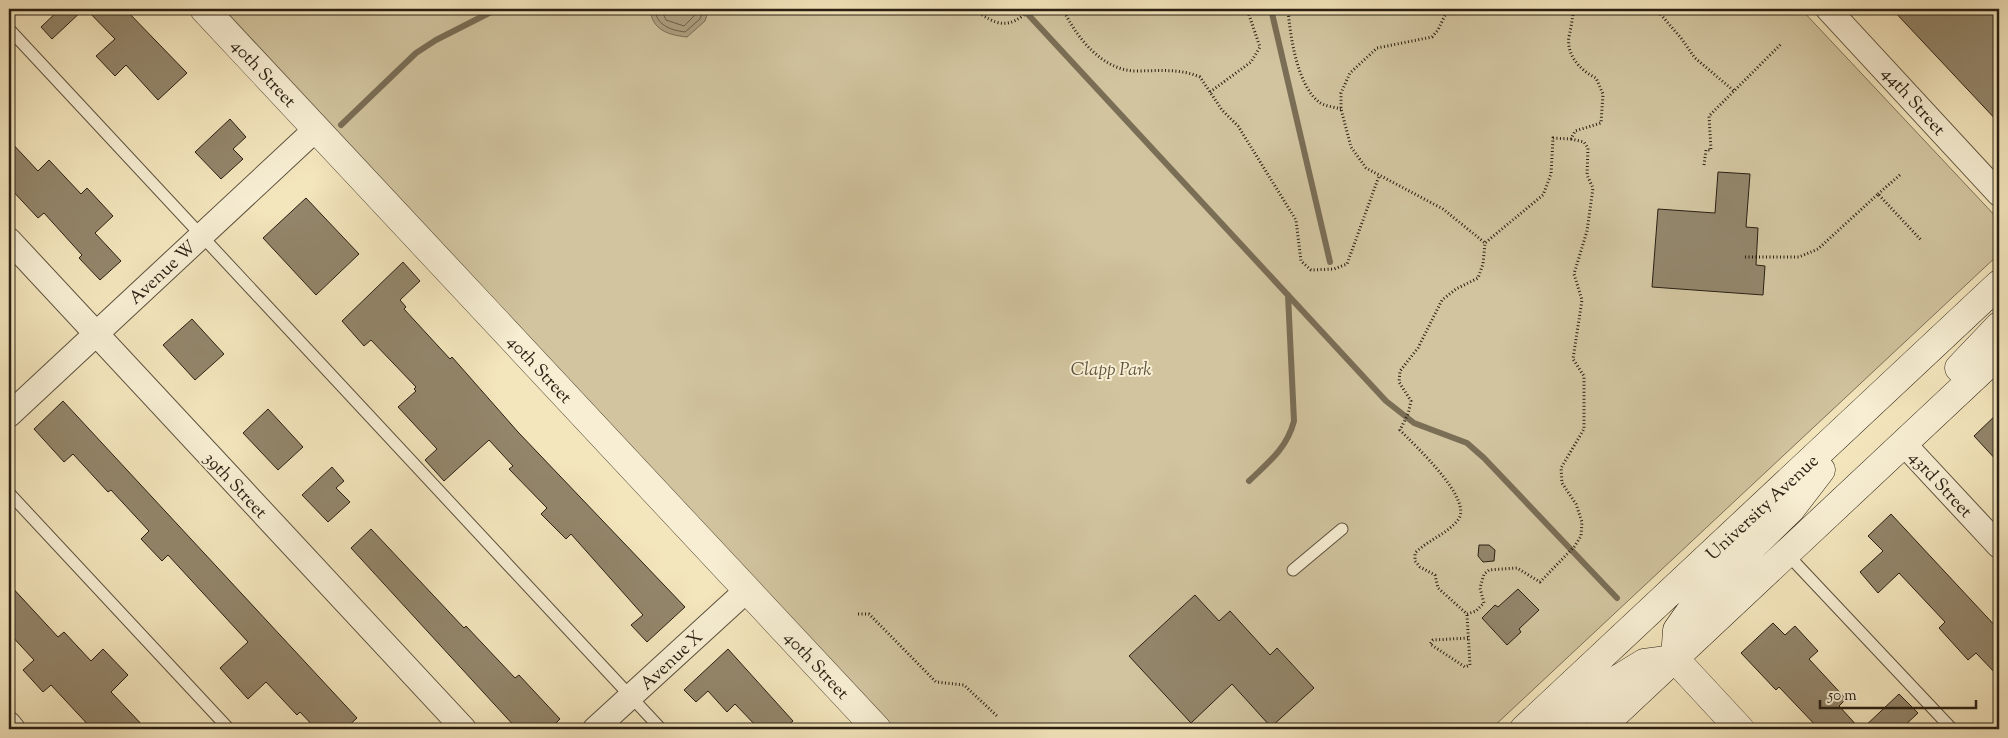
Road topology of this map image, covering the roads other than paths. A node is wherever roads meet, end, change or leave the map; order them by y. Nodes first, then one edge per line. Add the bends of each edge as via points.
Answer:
1 (204, 9) edge
2 (1828, 9) edge
3 (9, 29) edge
4 (316, 129) junction
5 (1999, 194) edge
6 (201, 236) junction
7 (9, 240) edge
8 (1999, 284) edge
9 (1999, 326) edge
10 (96, 334) junction
11 (1999, 354) edge
12 (1869, 407) junction
13 (9, 415) edge
14 (1904, 444) junction
15 (9, 493) edge
16 (1342, 530) dead end
17 (1999, 546) edge
18 (1787, 554) junction
19 (1293, 570) dead end
20 (747, 590) junction
21 (1675, 660) junction
22 (631, 697) junction
23 (9, 724) edge
24 (13, 729) edge
25 (229, 729) edge
26 (464, 729) edge
27 (595, 729) edge
28 (661, 729) edge
29 (877, 729) edge
30 (1524, 729) edge
31 (1558, 729) edge
32 (1599, 729) edge
33 (1740, 729) edge
34 (1952, 729) edge

1 - 4 main road, 40th Street
2 - 5 street, 44th Street
3 - 6 lane
4 - 6 street, Avenue W
4 - 20 main road, 40th Street
6 - 10 street, Avenue W
6 - 22 lane
7 - 10 street, 39th Street
8 - 12 main road, University Avenue
9 - 14 main road via 1934,395
10 - 13 street, Avenue W
10 - 26 street, 39th Street
11 - 14 main road
12 - 21 main road via 1791,509 1699,599 1677,630
12 - 30 main road, University Avenue
14 - 17 street, 43rd Street
14 - 18 main road
15 - 25 lane
16 - 19 lane
18 - 21 main road
18 - 34 lane
20 - 22 street, Avenue X
20 - 29 main road, 40th Street
21 - 31 main road via 1644,663 1605,687
21 - 32 main road
21 - 33 main road
22 - 27 street, Avenue X
22 - 28 lane
23 - 24 street

